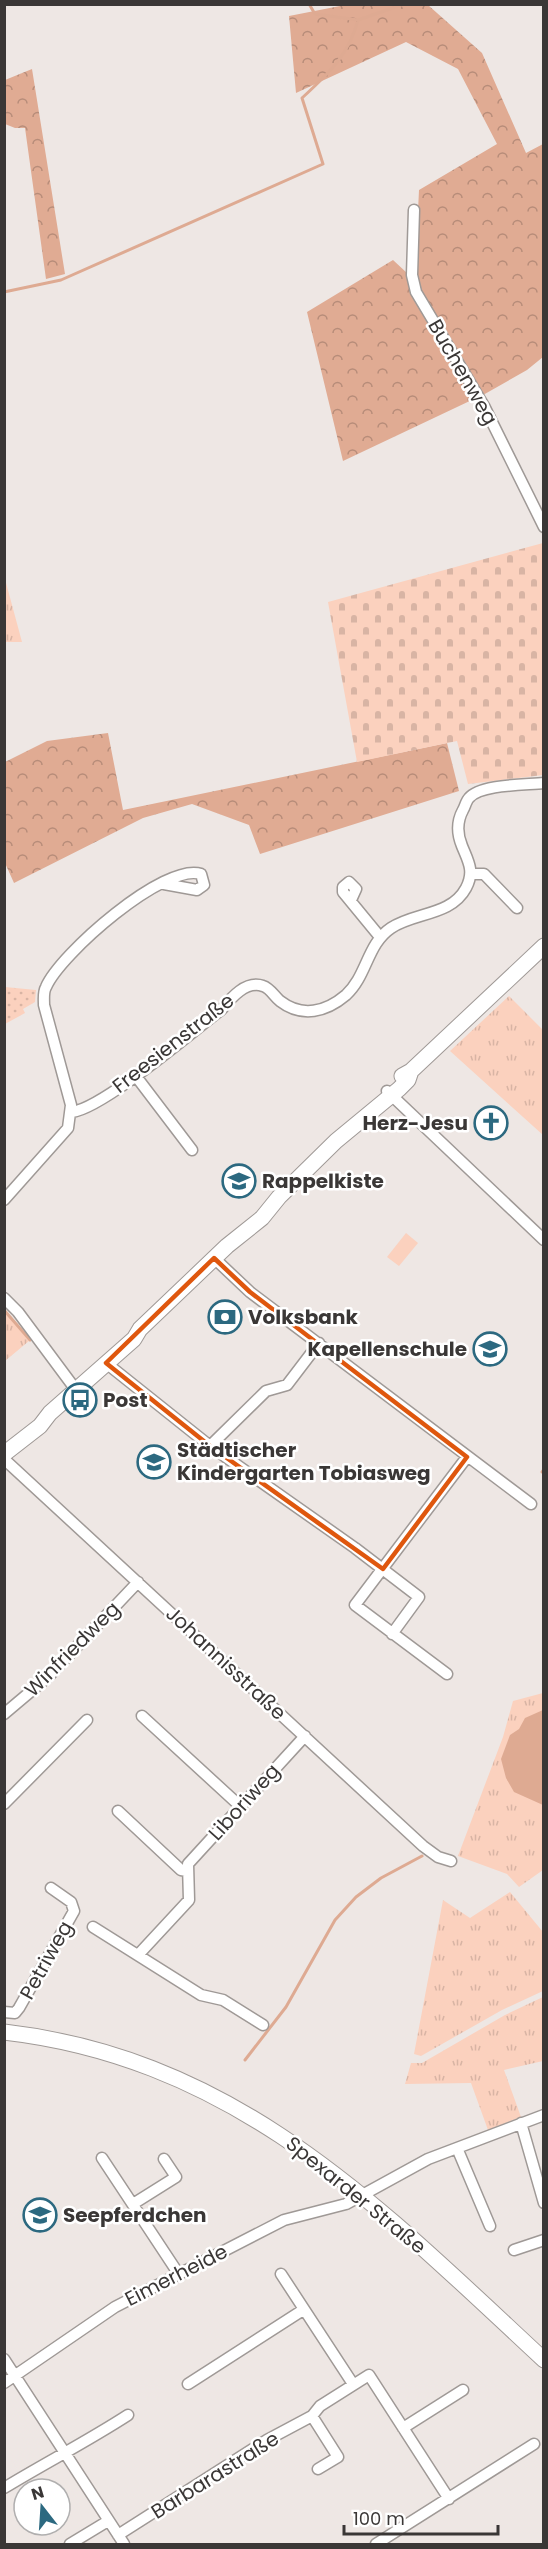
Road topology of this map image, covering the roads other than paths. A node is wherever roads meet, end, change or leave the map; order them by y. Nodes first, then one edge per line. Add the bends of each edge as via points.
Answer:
1 (414, 210) dead end
2 (543, 527) edge
3 (543, 783) edge
4 (472, 874) junction
5 (164, 884) dead end
6 (351, 900) dead end
7 (517, 908) dead end
8 (380, 937) junction
9 (543, 946) edge
10 (135, 1075) junction
11 (389, 1093) junction
12 (72, 1112) junction
13 (192, 1150) dead end
14 (4, 1200) edge
15 (543, 1240) edge
16 (214, 1258) junction
17 (4, 1298) edge
18 (319, 1343) junction
19 (107, 1362) junction
20 (76, 1390) junction
21 (210, 1446) junction
22 (4, 1454) edge
23 (467, 1457) junction
24 (4, 1459) edge
25 (531, 1504) dead end
26 (383, 1569) junction
27 (138, 1582) junction
28 (392, 1634) junction
29 (447, 1674) dead end
30 (4, 1714) edge
31 (142, 1716) dead end
32 (87, 1720) dead end
33 (305, 1736) junction
34 (4, 1804) edge
35 (240, 1806) junction
36 (118, 1811) dead end
37 (451, 1861) dead end
38 (187, 1871) junction
39 (51, 1888) dead end
40 (93, 1927) dead end
41 (138, 1955) junction
42 (4, 2012) edge
43 (263, 2025) dead end
44 (4, 2032) edge
45 (543, 2115) edge
46 (520, 2123) junction
47 (457, 2148) junction
48 (102, 2158) dead end
49 (164, 2159) dead end
50 (363, 2196) junction
51 (543, 2203) edge
52 (133, 2204) junction
53 (490, 2226) dead end
54 (543, 2240) edge
55 (514, 2250) dead end
56 (178, 2273) junction
57 (281, 2274) dead end
58 (303, 2310) junction
59 (4, 2358) edge
60 (543, 2360) edge
61 (16, 2374) junction
62 (4, 2383) edge
63 (188, 2384) dead end
64 (353, 2384) junction
65 (463, 2390) dead end
66 (128, 2415) dead end
67 (312, 2416) junction
68 (403, 2428) junction
69 (534, 2444) dead end
70 (66, 2452) junction
71 (318, 2469) dead end
72 (4, 2488) edge
73 (448, 2499) junction
74 (108, 2521) junction
75 (121, 2540) edge
76 (70, 2544) edge
77 (376, 2544) edge

1 - 2 street, Buchenweg via 412,275 416,292 484,406
3 - 4 street via 481,789 469,797 459,819 459,835
4 - 7 street via 484,874
4 - 8 street via 457,901 402,922
5 - 12 street via 111,915 51,977 44,990 44,1005
6 - 8 street
8 - 10 street, Freesienstraße via 361,976 332,1006 309,1012 290,1008 262,985 252,985
9 - 11 main road
10 - 12 street, Freesienstraße via 85,1110
10 - 13 street
11 - 15 street
11 - 16 main road via 279,1197 254,1226
12 - 14 street via 68,1128
16 - 18 street via 250,1292
16 - 19 main road via 140,1329 135,1339
17 - 20 street via 18,1311
18 - 21 street via 286,1385 266,1391
18 - 23 street
19 - 20 main road
19 - 21 street
20 - 22 main road via 35,1421
21 - 26 street
23 - 25 street
23 - 26 street
24 - 27 street, Johannisstraße
26 - 28 street via 419,1597
26 - 28 street via 355,1605
27 - 30 street, Winfriedweg via 50,1676
27 - 33 street, Johannisstraße
28 - 29 street
31 - 35 street
32 - 34 street
33 - 35 street, Liboriweg
33 - 37 street, Johannisstraße via 423,1846
35 - 38 street, Liboriweg via 188,1864
36 - 38 street via 181,1870
38 - 41 street via 189,1900
39 - 42 street, Petriweg via 71,1902 74,1911 19,2008 15,2013
40 - 41 street
41 - 43 street via 201,1995 223,2000
44 - 50 main road, Spexarder Straße via 68,2041 176,2076 282,2136
45 - 46 street, Eimerheide
46 - 47 street, Eimerheide
46 - 51 street
47 - 50 street, Eimerheide via 428,2159
47 - 53 street
48 - 52 street
49 - 52 street via 176,2177
50 - 56 street, Eimerheide via 337,2208 284,2220
50 - 60 main road, Spexarder Straße
52 - 56 street
54 - 55 street
56 - 61 street, Eimerheide via 115,2307
57 - 58 street
58 - 63 street
58 - 64 street
59 - 61 street
61 - 62 street, Eimerheide
61 - 70 street
64 - 67 street, Barbarastraße
64 - 68 street, Barbarastraße via 369,2375
65 - 68 street
66 - 70 street
67 - 71 street via 338,2457
67 - 75 street, Barbarastraße via 267,2440
68 - 73 street
69 - 73 street
70 - 72 street
70 - 74 street
73 - 77 street
74 - 75 street
74 - 76 street

